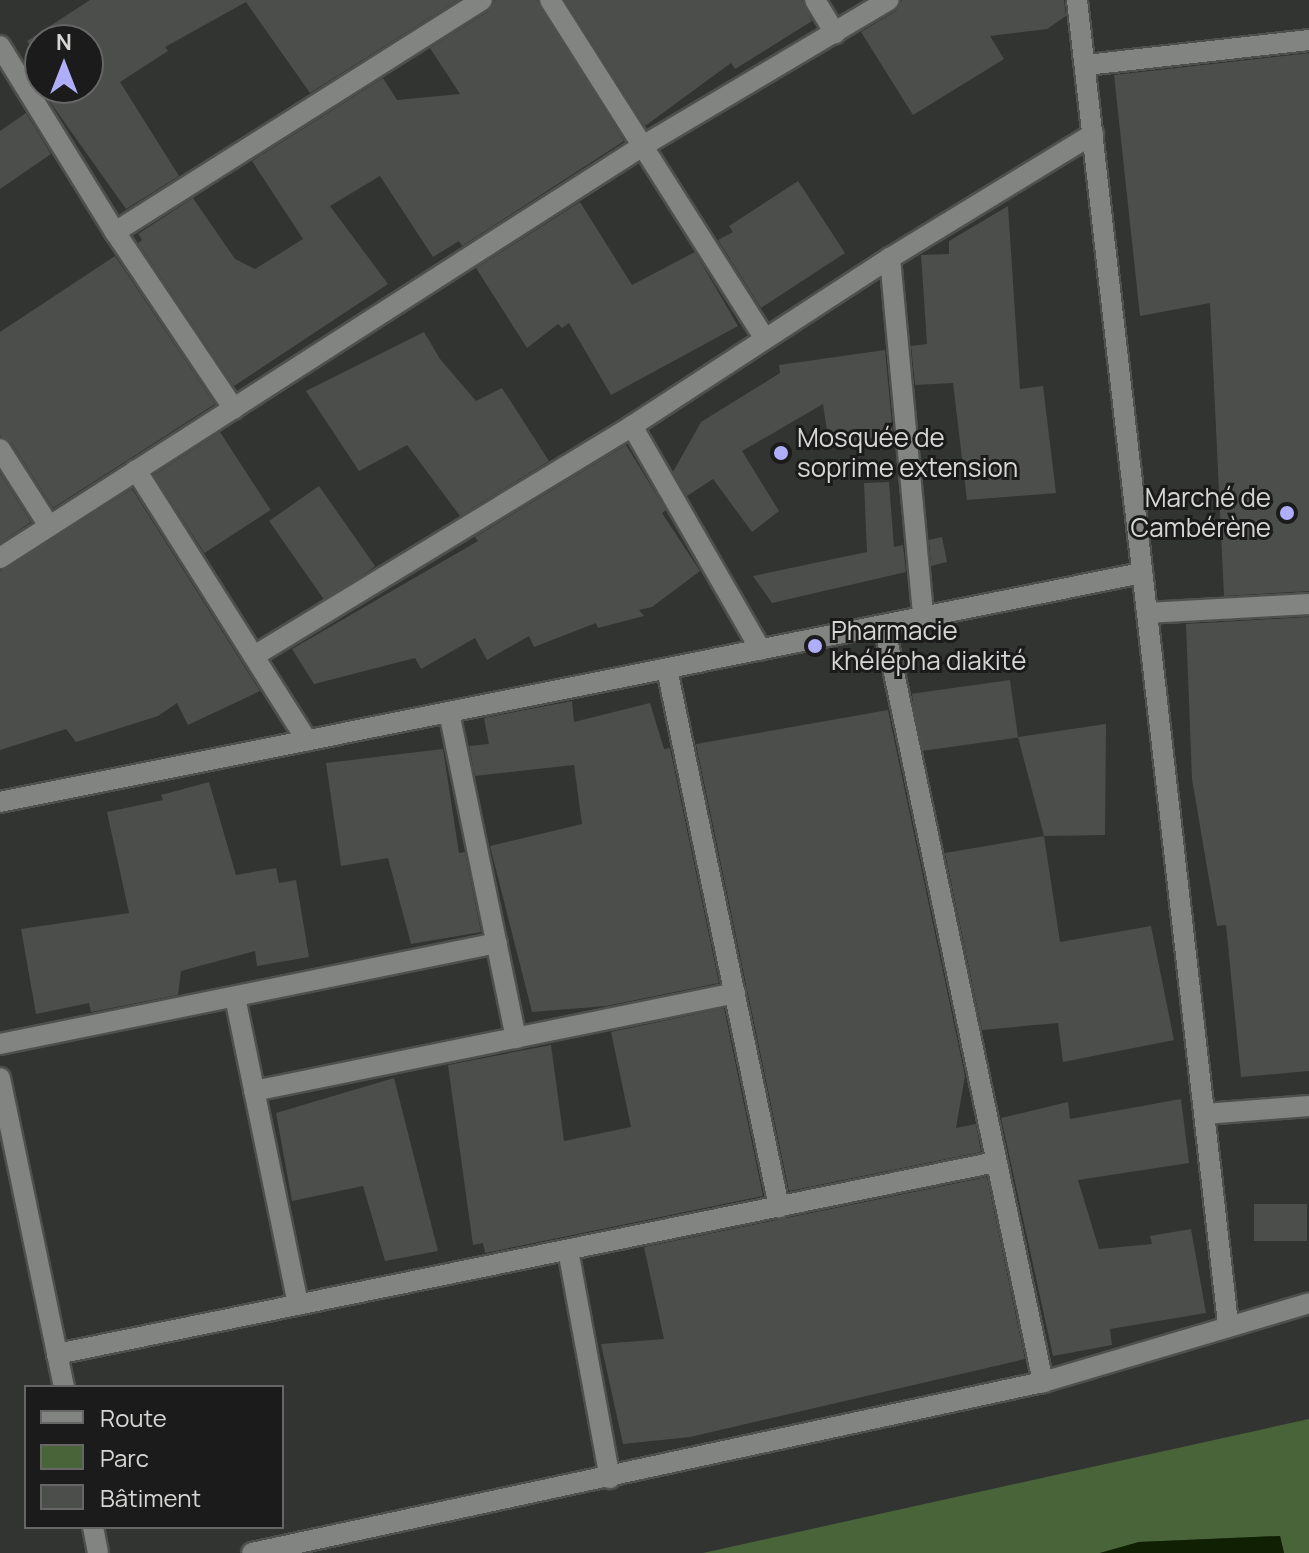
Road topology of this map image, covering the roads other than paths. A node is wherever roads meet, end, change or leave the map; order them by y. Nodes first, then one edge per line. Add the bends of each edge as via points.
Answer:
1 (482, 0) edge
2 (550, 0) edge
3 (815, 0) edge
4 (889, 0) edge
5 (1077, 0) edge
6 (835, 33) junction
7 (1309, 40) edge
8 (0, 46) edge
9 (1086, 65) junction
10 (1093, 134) junction
11 (641, 147) junction
12 (115, 232) junction
13 (890, 258) junction
14 (765, 339) junction
15 (234, 409) junction
16 (632, 426) junction
17 (0, 449) edge
18 (136, 470) junction
19 (49, 526) junction
20 (0, 558) edge
21 (1142, 573) junction
22 (1309, 604) edge
23 (1147, 613) junction
24 (923, 617) junction
25 (884, 625) junction
26 (761, 650) junction
27 (254, 656) junction
28 (667, 669) junction
29 (449, 712) junction
30 (307, 741) junction
31 (0, 802) edge
32 (497, 943) junction
33 (735, 993) junction
34 (235, 997) junction
35 (516, 1038) junction
36 (0, 1044) edge
37 (0, 1078) edge
38 (254, 1091) junction
39 (1309, 1106) edge
40 (1205, 1114) junction
41 (996, 1162) junction
42 (779, 1207) junction
43 (568, 1250) junction
44 (1309, 1303) edge
45 (298, 1305) junction
46 (1228, 1323) junction
47 (57, 1354) junction
48 (1043, 1382) junction
49 (64, 1385) edge
50 (610, 1478) junction
51 (93, 1529) edge
52 (98, 1553) edge
53 (252, 1553) edge

1 - 12 street
2 - 11 street
3 - 6 street
4 - 6 street
5 - 9 street
6 - 11 street
7 - 9 street
8 - 12 street
9 - 10 street
10 - 13 street
10 - 21 street
11 - 14 street
11 - 15 street
12 - 15 street
13 - 14 street
13 - 24 street
14 - 16 street
15 - 18 street
16 - 26 street
16 - 27 street
17 - 19 street
18 - 19 street
18 - 27 street
19 - 20 street
21 - 23 street
21 - 24 street
22 - 23 street
23 - 40 street
24 - 25 street
25 - 26 street
25 - 41 street
26 - 28 street
27 - 30 street
28 - 29 street
28 - 33 street
29 - 30 street
29 - 32 street
30 - 31 street
32 - 34 street
32 - 35 street
33 - 35 street
33 - 42 street
34 - 36 street
34 - 38 street
35 - 38 street
37 - 47 street
38 - 45 street
39 - 40 street
40 - 46 street
41 - 42 street
41 - 48 street
42 - 43 street
43 - 45 street
43 - 50 street
44 - 46 street
45 - 47 street
46 - 48 street
47 - 49 street
48 - 50 street
50 - 53 street
51 - 52 street

